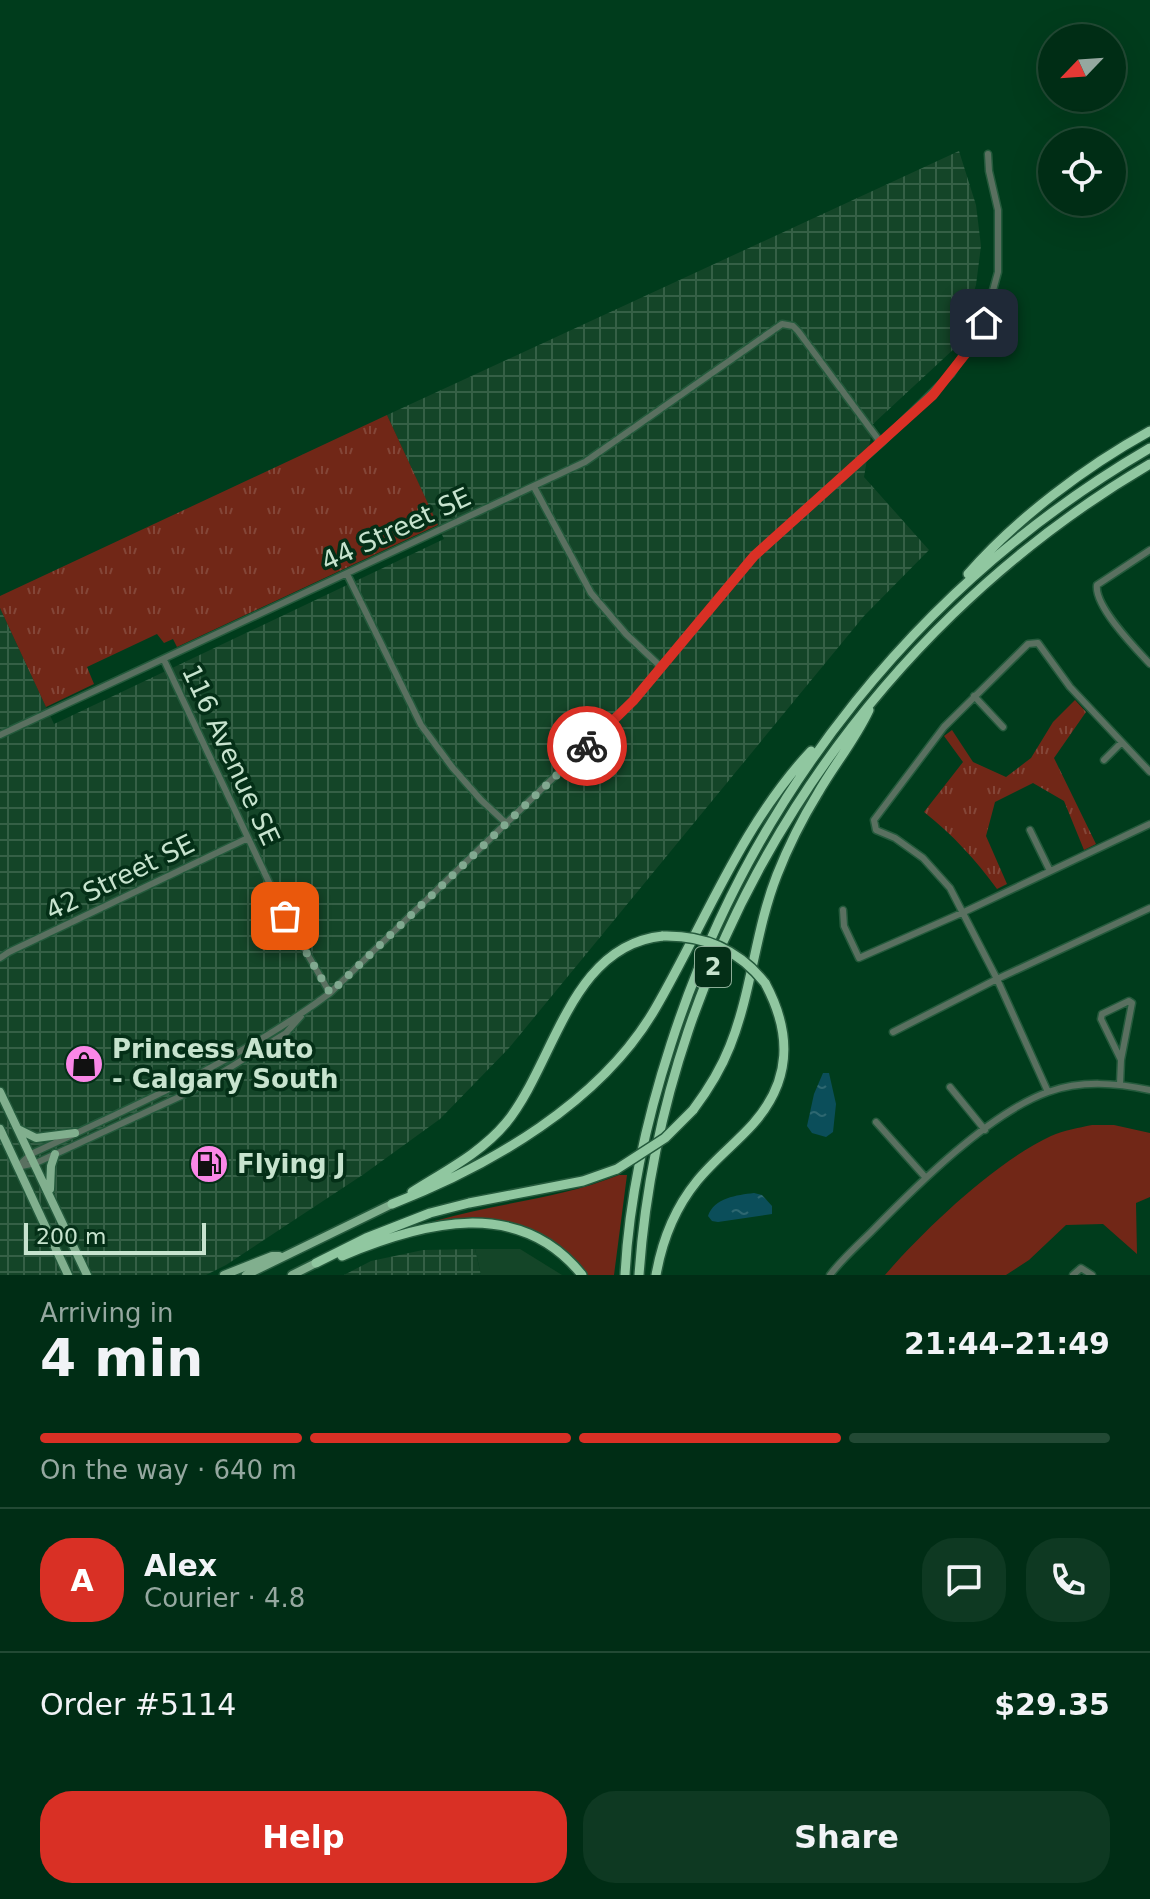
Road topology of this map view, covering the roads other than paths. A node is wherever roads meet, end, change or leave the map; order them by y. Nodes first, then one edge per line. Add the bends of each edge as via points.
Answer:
1 (988, 154) dead end
2 (1150, 431) edge
3 (881, 443) junction
4 (1150, 448) edge
5 (1150, 466) edge
6 (534, 487) junction
7 (1150, 550) edge
8 (347, 574) junction
9 (934, 612) junction
10 (164, 660) junction
11 (1150, 664) edge
12 (660, 666) junction
13 (876, 696) junction
14 (974, 696) junction
15 (837, 722) junction
16 (1003, 727) dead end
17 (0, 735) edge
18 (1121, 743) junction
19 (1104, 760) dead end
20 (1150, 772) edge
21 (507, 824) junction
22 (1150, 824) edge
23 (1030, 830) dead end
24 (248, 838) junction
25 (1050, 871) junction
26 (1150, 908) edge
27 (843, 910) dead end
28 (964, 912) junction
29 (0, 956) edge
30 (997, 979) junction
31 (330, 993) junction
32 (303, 1013) junction
33 (893, 1032) dead end
34 (1121, 1060) junction
35 (1120, 1084) junction
36 (950, 1087) dead end
37 (1150, 1090) edge
38 (0, 1092) edge
39 (1048, 1092) junction
40 (876, 1122) dead end
41 (0, 1129) edge
42 (19, 1129) junction
43 (985, 1130) junction
44 (75, 1133) junction
45 (31, 1154) junction
46 (55, 1154) junction
47 (36, 1163) junction
48 (17, 1167) junction
49 (926, 1178) junction
50 (50, 1194) junction
51 (392, 1204) junction
52 (284, 1256) junction
53 (316, 1263) junction
54 (87, 1273) edge
55 (68, 1275) edge
56 (224, 1275) edge
57 (246, 1275) edge
58 (292, 1275) edge
59 (582, 1275) edge
60 (625, 1275) edge
61 (639, 1275) edge
62 (656, 1275) edge
63 (830, 1275) edge
64 (1073, 1275) edge
65 (1092, 1275) edge

1 - 3 street via 1000,238 998,272 984,323 951,374
2 - 9 highway via 1076,478 1000,540
3 - 6 street, 44 Street SE via 787,323 585,462
3 - 12 street via 754,556
4 - 9 highway, 2 via 1045,516
5 - 13 highway, 2 via 1069,517 1004,567
6 - 8 street, 44 Street SE
6 - 12 street via 591,593
7 - 11 street via 1097,585 1096,593
8 - 10 street, 44 Street SE
8 - 21 street via 421,725 452,767
9 - 15 highway, 2
10 - 17 street, 44 Street SE
10 - 24 street, 116 Avenue SE
12 - 21 street via 633,701
13 - 53 highway, bridge via 787,852 765,907 730,1048 693,1110 665,1138 617,1169 430,1213
13 - 61 highway, 2 via 790,815 723,942 661,1128
14 - 16 street
14 - 18 street via 1028,644 1038,643
14 - 28 street via 925,749 874,820 876,830 923,858
15 - 51 highway via 796,767 734,859 654,1011 622,1057 571,1105 531,1132 428,1190
15 - 60 highway, 2 via 758,843 687,995 646,1134
18 - 19 street
18 - 20 street
21 - 31 street
22 - 25 street
23 - 25 street
24 - 29 street, 42 Street SE
24 - 31 street, 116 Avenue SE
25 - 28 street
26 - 30 street
27 - 28 street via 844,926 859,958
28 - 30 street
30 - 33 street
30 - 39 street
31 - 32 street
32 - 44 street via 169,1091
32 - 46 street via 286,1033 192,1091
34 - 34 street via 1132,1003 1129,1001 1101,1019
34 - 35 street
35 - 37 street
35 - 39 street via 1090,1083
36 - 43 street
38 - 42 main road
39 - 43 street via 1017,1106
40 - 49 street
41 - 48 main road
42 - 44 main road via 36,1138
42 - 45 main road
43 - 49 street
44 - 45 street
45 - 47 main road
45 - 48 street
46 - 47 street
46 - 50 main road
47 - 48 street
47 - 50 main road
48 - 55 main road
49 - 63 street
50 - 54 main road
51 - 52 main road
51 - 62 highway, bridge via 496,1134 526,1094 586,983 612,956 642,941 689,936 718,945 748,964 765,983 776,1003 785,1053 778,1082 760,1116 684,1201 667,1233
52 - 56 main road
52 - 57 main road
53 - 58 main road
53 - 59 highway via 411,1232 485,1223 537,1236
64 - 65 street via 1081,1268

